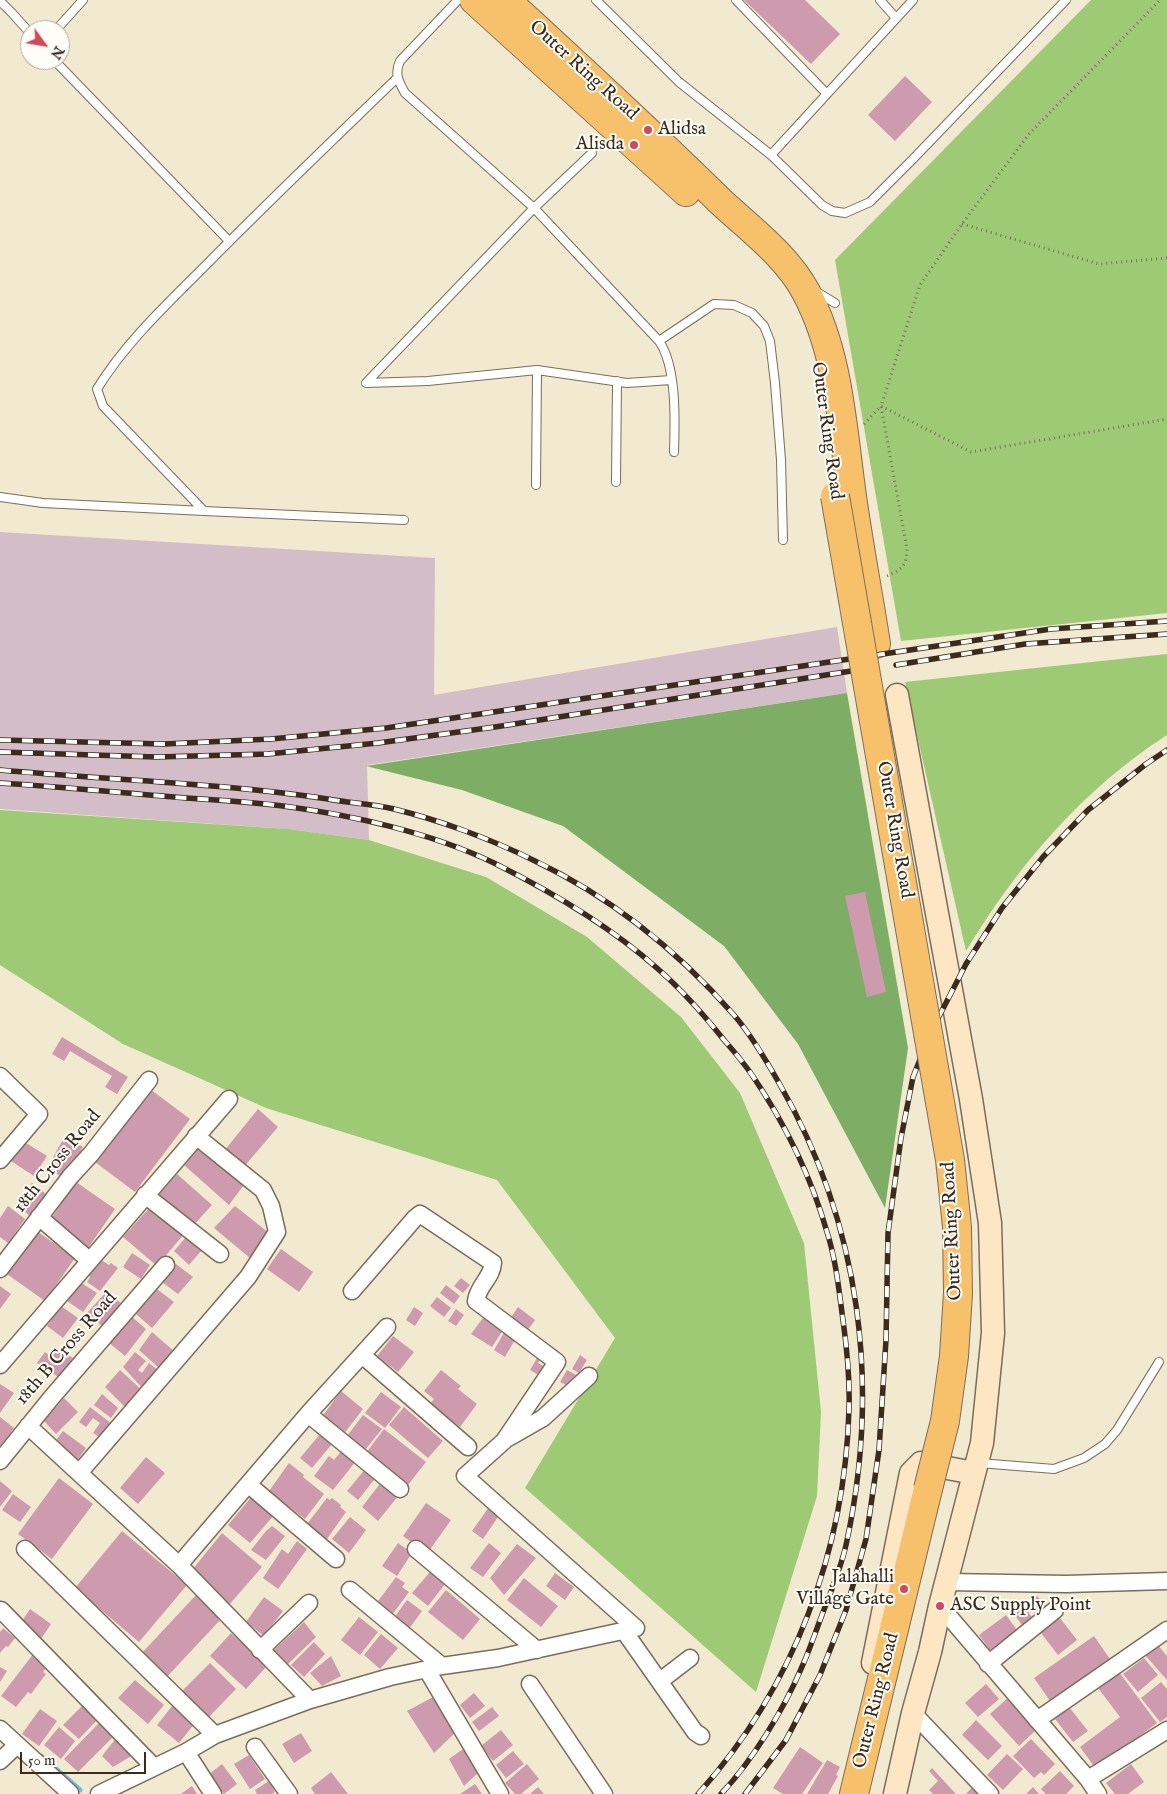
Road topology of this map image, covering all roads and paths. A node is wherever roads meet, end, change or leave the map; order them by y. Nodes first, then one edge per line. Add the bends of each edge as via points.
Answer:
1 (83, 0) edge
2 (458, 0) edge
3 (474, 0) edge
4 (506, 0) edge
5 (596, 0) edge
6 (736, 0) edge
7 (880, 0) edge
8 (913, 0) edge
9 (1066, 0) edge
10 (1160, 0) edge
11 (0, 2) edge
12 (896, 18) junction
13 (65, 20) edge
14 (20, 22) edge
15 (64, 70) edge
16 (397, 78) junction
17 (827, 94) junction
18 (592, 153) dead end
19 (771, 155) junction
20 (534, 208) junction
21 (962, 224) junction
22 (229, 241) junction
23 (1167, 258) edge
24 (800, 282) junction
25 (835, 303) dead end
26 (659, 342) junction
27 (537, 370) junction
28 (671, 380) junction
29 (617, 382) junction
30 (881, 406) junction
31 (1167, 419) edge
32 (862, 427) dead end
33 (674, 452) dead end
34 (616, 482) dead end
35 (536, 485) dead end
36 (843, 493) junction
37 (0, 497) edge
38 (204, 511) junction
39 (404, 520) dead end
40 (783, 540) dead end
41 (887, 576) dead end
42 (897, 695) dead end
43 (0, 1076) edge
44 (148, 1080) dead end
45 (229, 1099) dead end
46 (196, 1136) junction
47 (0, 1160) edge
48 (145, 1195) junction
49 (39, 1218) junction
50 (220, 1254) dead end
51 (89, 1260) junction
52 (166, 1265) dead end
53 (0, 1269) edge
54 (352, 1291) dead end
55 (388, 1327) dead end
56 (362, 1354) junction
57 (1158, 1362) dead end
58 (0, 1365) edge
59 (589, 1376) dead end
60 (308, 1414) junction
61 (28, 1426) junction
62 (504, 1441) junction
63 (468, 1447) dead end
64 (0, 1461) edge
65 (975, 1468) junction
66 (79, 1473) junction
67 (249, 1485) junction
68 (400, 1489) dead end
69 (935, 1490) junction
70 (416, 1548) dead end
71 (25, 1549) dead end
72 (336, 1559) dead end
73 (179, 1565) junction
74 (1167, 1581) edge
75 (947, 1582) junction
76 (350, 1590) dead end
77 (309, 1602) dead end
78 (940, 1606) junction
79 (0, 1610) edge
80 (1055, 1610) dead end
81 (1167, 1630) edge
82 (624, 1631) junction
83 (260, 1650) junction
84 (538, 1650) junction
85 (690, 1658) dead end
86 (988, 1664) junction
87 (435, 1668) junction
88 (660, 1681) junction
89 (530, 1684) dead end
90 (310, 1700) junction
91 (913, 1712) junction
92 (1037, 1720) junction
93 (0, 1729) edge
94 (1167, 1730) edge
95 (215, 1734) junction
96 (701, 1736) dead end
97 (17, 1745) junction
98 (255, 1747) dead end
99 (186, 1752) junction
100 (0, 1761) edge
101 (154, 1767) junction
102 (1088, 1779) junction
103 (70, 1794) edge
104 (98, 1794) edge
105 (213, 1794) edge
106 (289, 1794) edge
107 (500, 1794) edge
108 (604, 1794) edge
109 (847, 1794) edge
110 (854, 1794) edge
111 (870, 1794) edge
112 (895, 1794) edge
113 (990, 1794) edge
114 (1098, 1794) edge

1 - 13 lane
2 - 16 lane via 400,61
3 - 36 highway, Outer Ring Road via 763,261 795,300 814,346
4 - 24 highway, Outer Ring Road via 788,263
5 - 19 lane via 679,82
6 - 17 lane
7 - 12 lane
8 - 12 lane
9 - 19 lane via 870,202 845,212 832,211
10 - 21 path via 1029,134
11 - 14 lane
12 - 17 lane
15 - 22 lane
16 - 20 lane via 405,93
16 - 22 lane
17 - 19 lane
18 - 20 lane
20 - 26 lane
20 - 27 lane via 366,383 428,381
21 - 23 path via 1099,264
21 - 30 path via 920,285
22 - 38 lane via 117,359 97,389 103,406
24 - 25 lane
24 - 36 highway, Outer Ring Road via 827,341 836,378
26 - 28 lane via 665,350
26 - 40 lane via 714,304 734,305 752,313 764,326 770,341 775,383
27 - 29 lane
27 - 35 lane
28 - 29 lane
28 - 33 lane via 675,406
29 - 34 lane
30 - 31 path via 971,452
30 - 32 path
30 - 41 path via 907,549 906,561 900,571
36 - 69 highway, Outer Ring Road, bridge via 950,1160 956,1217 958,1293 954,1356
37 - 38 lane
38 - 39 lane
42 - 65 street via 971,1100 990,1223 993,1333 982,1443
43 - 47 street via 39,1114
44 - 49 street, 18th Cross Road
45 - 46 street
46 - 48 street
46 - 66 street via 263,1190 271,1206 277,1232 248,1277
48 - 50 street
48 - 51 street
49 - 51 street
49 - 53 street, 18th Cross Road
51 - 58 street
52 - 61 street, 18th B Cross Road
54 - 62 street via 420,1214 493,1263 492,1271 477,1290 476,1301 557,1362
55 - 56 street
56 - 60 street
56 - 63 street
57 - 65 lane via 1118,1430 1105,1444 1084,1458 1054,1469
59 - 62 street via 543,1418
60 - 67 street
60 - 68 street
61 - 64 street, 18th B Cross Road
61 - 66 street
62 - 82 street via 465,1476 636,1628
65 - 75 street
65 - 109 street via 921,1463 912,1473
66 - 73 street
67 - 72 street
67 - 73 street
69 - 110 highway, Outer Ring Road
69 - 111 highway, Outer Ring Road
70 - 84 street
71 - 95 street
73 - 83 street
74 - 75 street via 1066,1584
75 - 78 street
76 - 87 street
77 - 83 street
78 - 86 street
78 - 91 street
79 - 101 street
80 - 86 street
81 - 92 street
82 - 84 street
82 - 88 street
83 - 90 street
84 - 87 street
85 - 88 street
86 - 92 street
87 - 90 street
87 - 107 street
88 - 96 street
89 - 108 street
90 - 95 street
91 - 112 street
91 - 113 street
92 - 102 street
93 - 97 street
94 - 102 street
95 - 99 street
97 - 100 street
97 - 103 street
98 - 106 street
99 - 101 street
99 - 105 street
101 - 104 street
102 - 114 street

